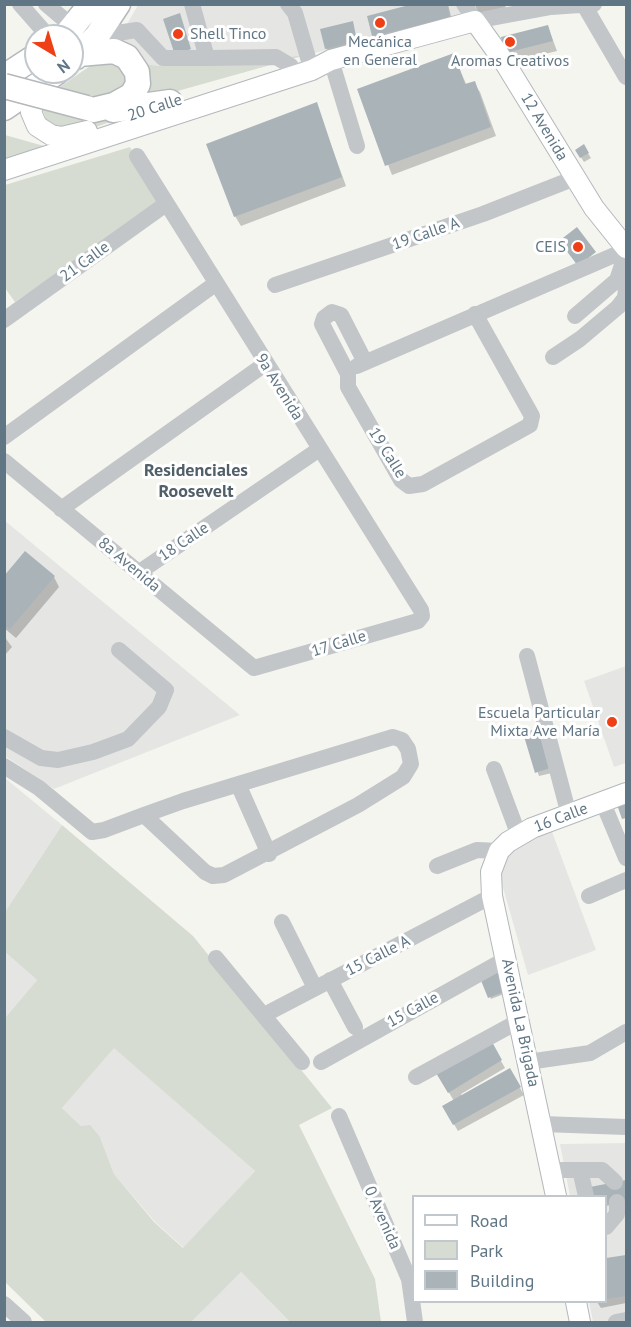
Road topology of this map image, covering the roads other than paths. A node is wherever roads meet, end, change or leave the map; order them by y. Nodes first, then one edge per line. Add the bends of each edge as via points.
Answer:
1 (20, 4) edge
2 (46, 4) edge
3 (91, 4) edge
4 (118, 4) edge
5 (192, 4) edge
6 (288, 4) edge
7 (464, 4) edge
8 (594, 4) edge
9 (584, 5) edge
10 (551, 6) edge
11 (476, 21) junction
12 (38, 24) edge
13 (59, 24) edge
14 (82, 24) edge
15 (98, 36) junction
16 (84, 40) edge
17 (84, 46) edge
18 (24, 58) edge
19 (207, 58) junction
20 (331, 60) junction
21 (4, 62) edge
22 (300, 63) junction
23 (24, 64) edge
24 (4, 77) edge
25 (627, 77) edge
26 (40, 84) edge
27 (49, 84) edge
28 (4, 86) edge
29 (170, 102) junction
30 (4, 108) edge
31 (90, 109) junction
32 (357, 146) dead end
33 (137, 156) dead end
34 (4, 170) edge
35 (575, 178) junction
36 (166, 204) junction
37 (627, 250) edge
38 (215, 284) junction
39 (275, 285) dead end
40 (627, 288) edge
41 (475, 314) junction
42 (575, 316) dead end
43 (4, 320) edge
44 (553, 357) dead end
45 (365, 362) junction
46 (265, 364) junction
47 (348, 374) junction
48 (4, 437) edge
49 (318, 450) junction
50 (4, 461) edge
51 (61, 509) junction
52 (138, 573) junction
53 (422, 616) joint
54 (119, 650) dead end
55 (527, 656) dead end
56 (254, 668) joint
57 (4, 737) edge
58 (4, 766) edge
59 (494, 769) dead end
60 (238, 784) junction
61 (627, 794) edge
62 (603, 802) junction
63 (144, 815) junction
64 (569, 815) junction
65 (519, 836) junction
66 (499, 851) junction
67 (268, 854) junction
68 (627, 858) edge
69 (437, 866) dead end
70 (627, 880) edge
71 (492, 896) junction
72 (589, 896) dead end
73 (282, 922) dead end
74 (216, 957) dead end
75 (506, 959) junction
76 (323, 984) junction
77 (264, 1015) junction
78 (519, 1021) junction
79 (355, 1028) dead end
80 (627, 1032) edge
81 (302, 1062) dead end
82 (321, 1062) dead end
83 (528, 1062) junction
84 (416, 1077) dead end
85 (339, 1116) dead end
86 (542, 1124) junction
87 (627, 1127) edge
88 (551, 1170) junction
89 (580, 1170) junction
90 (615, 1182) dead end
91 (556, 1195) edge
92 (586, 1195) edge
93 (617, 1202) dead end
94 (607, 1226) edge
95 (412, 1301) edge
96 (412, 1303) edge
97 (576, 1303) edge
98 (4, 1304) edge
99 (627, 1320) edge
100 (24, 1323) edge
101 (415, 1323) edge
102 (580, 1323) edge
103 (616, 1323) edge

1 - 12 street
2 - 13 street
3 - 14 highway
4 - 15 highway
5 - 19 street
6 - 22 street via 295,14
7 - 11 street, 12 Avenida
8 - 9 street, 20 Calle
9 - 10 street, 20 Calle
9 - 25 street
10 - 11 street, 20 Calle
11 - 20 main road, 20 Calle
11 - 35 main road, 12 Avenida
15 - 16 highway
15 - 19 street via 137,30 164,58
17 - 31 highway via 127,57 137,72 136,90 127,99
18 - 21 highway
19 - 22 street via 276,57
20 - 22 main road, 20 Calle
20 - 32 street
20 - 34 main road, 20 Calle via 312,70
22 - 29 main road, 20 Calle
23 - 24 highway
26 - 30 highway
27 - 29 main road, 20 Calle via 31,112 37,126 51,135 73,136
28 - 31 highway, bridge
29 - 31 highway via 129,109
33 - 36 street, 9a Avenida
35 - 37 main road, 12 Avenida
35 - 39 street, 19 Calle A via 483,214
36 - 38 street, 9a Avenida
36 - 43 street, 21 Calle
37 - 41 street
37 - 42 street via 616,280
38 - 46 street, 9a Avenida
38 - 48 street
40 - 44 street via 618,307
41 - 45 street
41 - 47 street, 19 Calle via 532,416 530,425 423,484 409,486 401,480 348,387
45 - 47 street
45 - 47 street via 341,315 332,312 322,324
46 - 49 street, 9a Avenida
46 - 51 street
49 - 52 street, 18 Calle
49 - 53 street, 9a Avenida
50 - 51 street, 8a Avenida
51 - 52 street, 8a Avenida
52 - 56 street, 8a Avenida
53 - 56 street, 17 Calle via 418,621
54 - 57 street via 166,690 159,707 128,739 58,760 41,758
55 - 64 street
58 - 63 street via 93,832
59 - 65 street
60 - 63 street
60 - 67 street
60 - 67 street via 393,737 402,740 408,749 411,764 404,777
61 - 62 main road, 16 Calle
62 - 64 main road, 16 Calle
62 - 68 street
63 - 67 street via 213,876 224,875
64 - 65 main road, 16 Calle
65 - 66 main road, 16 Calle
66 - 69 street via 477,850
66 - 71 main road, Avenida La Brigada via 491,872
70 - 72 street
71 - 75 main road, Avenida La Brigada
71 - 76 street, 15 Calle A
73 - 76 street
74 - 77 street
75 - 78 main road, Avenida La Brigada
75 - 82 street, 15 Calle
76 - 77 street, 15 Calle A
76 - 79 street
77 - 81 street
78 - 83 main road, Avenida La Brigada
78 - 84 street
80 - 83 street via 590,1053
83 - 86 main road, Avenida La Brigada
85 - 95 street, 0 Avenida via 409,1279
86 - 87 street
86 - 88 main road, Avenida La Brigada
88 - 89 street
88 - 91 main road, Avenida La Brigada
89 - 90 street via 602,1170
89 - 92 street
93 - 94 street via 616,1214
96 - 101 street, 0 Avenida
97 - 102 main road
98 - 100 street
99 - 103 street

